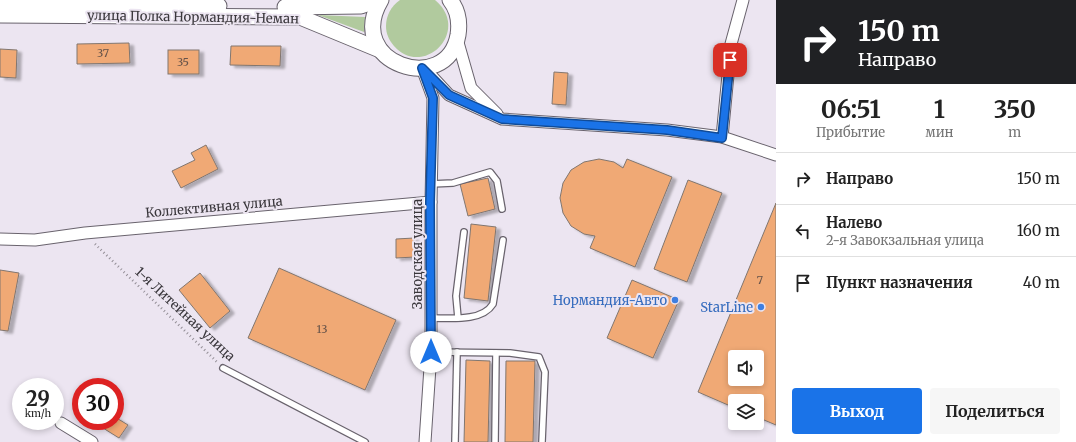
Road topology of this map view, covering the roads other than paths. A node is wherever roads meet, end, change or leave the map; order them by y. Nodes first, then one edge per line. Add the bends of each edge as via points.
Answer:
1 (380, 0) edge
2 (450, 0) edge
3 (744, 0) edge
4 (0, 3) edge
5 (0, 15) edge
6 (457, 39) junction
7 (380, 50) junction
8 (423, 68) junction
9 (502, 119) junction
10 (722, 138) junction
11 (776, 155) edge
12 (431, 184) junction
13 (430, 202) junction
14 (502, 209) dead end
15 (464, 232) dead end
16 (0, 239) edge
17 (503, 240) dead end
18 (431, 318) junction
19 (458, 318) junction
20 (431, 352) junction
21 (457, 352) junction
22 (496, 352) junction
23 (223, 368) road end
24 (64, 425) edge
25 (92, 442) edge
26 (365, 442) edge
27 (425, 442) edge
28 (456, 442) edge
29 (495, 442) edge
30 (542, 442) edge

1 - 4 main road, улица Полка Нормандия-Неман via 361,6 324,7
1 - 7 main road via 373,19 373,30
2 - 6 main road via 457,13
3 - 10 street via 731,44
5 - 7 main road, улица Полка Нормандия-Неман via 300,17
6 - 8 main road via 452,50 444,58
6 - 9 street via 471,88
7 - 8 main road via 388,59 399,65
8 - 9 street via 449,95
8 - 12 street, Заводская улица via 433,98
9 - 10 street via 667,130
10 - 11 street
12 - 13 street, Заводская улица
12 - 14 lane via 453,183 490,172 497,182
13 - 16 street, Коллективная улица via 85,233 35,240
13 - 18 street, Заводская улица
15 - 19 lane via 456,296
17 - 19 lane via 494,304 489,311
18 - 19 lane
18 - 20 street, Заводская улица
20 - 21 lane
20 - 27 street, Заводская улица
21 - 22 lane
21 - 28 lane
22 - 29 lane
22 - 30 lane via 539,357 545,372
23 - 26 lane, 1-я Литейная улица
24 - 25 street

